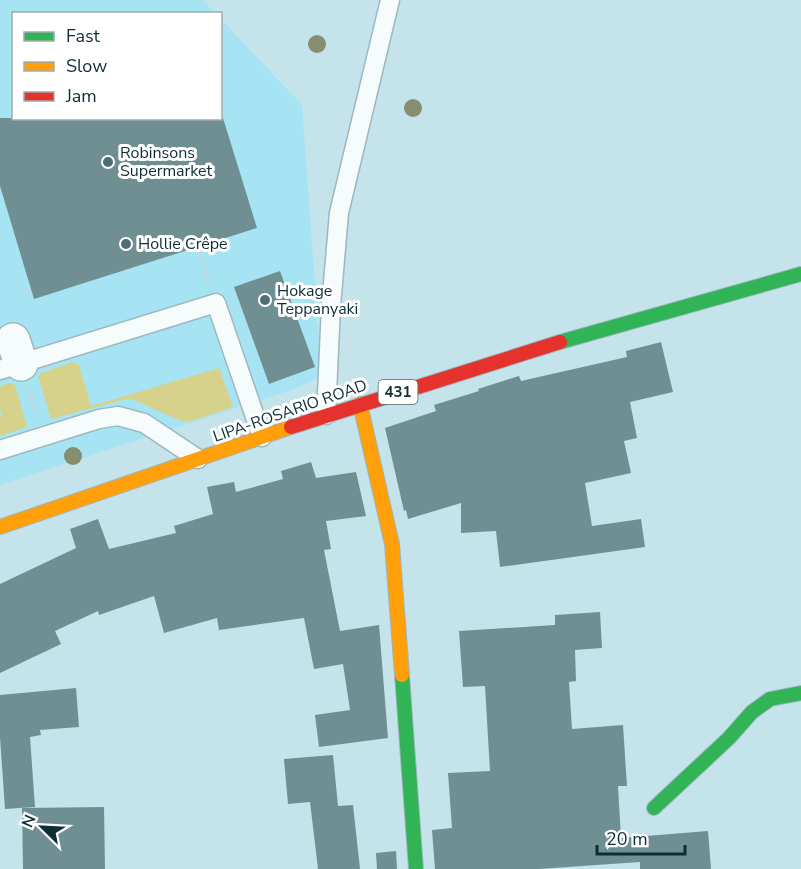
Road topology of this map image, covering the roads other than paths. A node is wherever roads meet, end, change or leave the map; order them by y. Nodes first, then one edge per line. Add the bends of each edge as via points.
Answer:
1 (390, 0) edge
2 (801, 274) edge
3 (11, 358) edge
4 (360, 404) junction
5 (326, 415) junction
6 (262, 437) junction
7 (0, 450) edge
8 (198, 459) junction
9 (0, 527) edge
10 (801, 693) edge
11 (654, 808) dead end
12 (417, 869) edge

1 - 5 lane via 339,213
2 - 4 main road, LIPA-ROSARIO ROAD / 431
3 - 6 lane via 216,303
4 - 5 main road, LIPA-ROSARIO ROAD / 431
4 - 12 main road via 392,544
5 - 6 main road, LIPA-ROSARIO ROAD / 431
6 - 8 main road, LIPA-ROSARIO ROAD / 431
7 - 8 lane via 111,416 144,423
8 - 9 main road, LIPA-ROSARIO ROAD / 431
10 - 11 main road via 770,699 752,712

